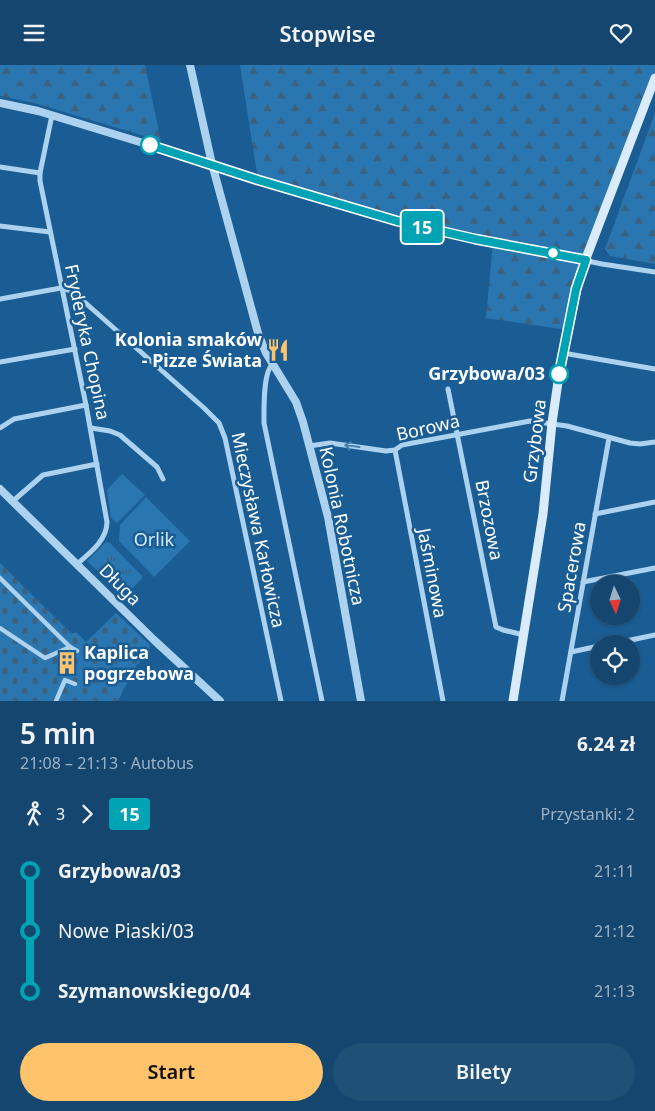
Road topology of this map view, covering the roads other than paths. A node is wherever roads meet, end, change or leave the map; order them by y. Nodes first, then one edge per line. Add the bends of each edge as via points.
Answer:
1 (190, 65) edge
2 (655, 78) edge
3 (0, 103) edge
4 (52, 115) junction
5 (212, 164) junction
6 (0, 167) edge
7 (40, 173) junction
8 (0, 226) edge
9 (50, 232) junction
10 (586, 260) junction
11 (655, 272) edge
12 (61, 288) junction
13 (0, 299) edge
14 (75, 349) junction
15 (563, 353) junction
16 (0, 362) edge
17 (272, 365) junction
18 (655, 369) edge
19 (448, 389) dead end
20 (86, 405) junction
21 (552, 423) junction
22 (0, 428) edge
23 (90, 428) junction
24 (458, 435) junction
25 (609, 438) junction
26 (655, 442) edge
27 (309, 446) junction
28 (395, 449) junction
29 (97, 464) junction
30 (163, 479) dead end
31 (0, 489) edge
32 (13, 501) junction
33 (655, 502) edge
34 (595, 514) junction
35 (77, 564) junction
36 (655, 568) edge
37 (0, 578) edge
38 (583, 582) junction
39 (0, 628) edge
40 (524, 635) junction
41 (655, 635) edge
42 (640, 638) edge
43 (70, 647) junction
44 (590, 649) edge
45 (77, 651) dead end
46 (571, 652) junction
47 (75, 683) dead end
48 (56, 701) edge
49 (220, 701) edge
50 (281, 701) edge
51 (322, 701) edge
52 (361, 701) edge
53 (442, 701) edge
54 (513, 701) edge
55 (562, 701) edge

1 - 5 street, Kolonia Robotnicza
2 - 10 main road, Grzybowa
3 - 4 street
4 - 5 street
4 - 7 street, Fryderyka Chopina
5 - 10 street via 397,221
5 - 17 street, Kolonia Robotnicza via 258,333
6 - 7 street
7 - 9 street, Fryderyka Chopina
8 - 9 street
9 - 12 street, Fryderyka Chopina
10 - 11 street
10 - 15 main road, Grzybowa via 576,289
12 - 13 street
12 - 14 street, Fryderyka Chopina
12 - 50 street, Mieczysława Karłowicza via 72,291 86,303 204,408 222,429
14 - 16 street
14 - 20 street, Fryderyka Chopina
15 - 18 street
15 - 21 main road, Grzybowa
17 - 27 street, Kolonia Robotnicza via 296,402
17 - 51 street via 268,371 264,423
19 - 24 street, Brzozowa
20 - 22 street via 14,419
20 - 23 street, Fryderyka Chopina
21 - 24 street, Borowa via 522,422
21 - 25 street, Borowa
21 - 40 main road, Grzybowa
23 - 29 street, Fryderyka Chopina
23 - 30 street via 120,435 157,467
24 - 28 street, Borowa
24 - 40 street, Brzozowa via 496,627
25 - 26 street, Borowa via 640,444
25 - 34 street, Spacerowa
28 -> 27 street, Borowa via 386,451 330,443
27 - 52 street, Kolonia Robotnicza via 328,517
28 - 53 street, Jaśminowa
29 - 32 street via 43,475
29 - 35 street, Fryderyka Chopina via 107,529 101,541
31 - 32 street, Długa
32 - 35 street, Długa
33 - 34 street
34 - 38 street, Spacerowa
35 - 49 street, Długa
36 - 38 street
37 - 43 street
38 - 46 street, Spacerowa
39 - 43 street via 45,658
40 - 54 main road, Grzybowa
41 - 42 street
43 - 45 street
44 - 46 street
46 - 55 street, Spacerowa
47 - 48 street via 65,680

